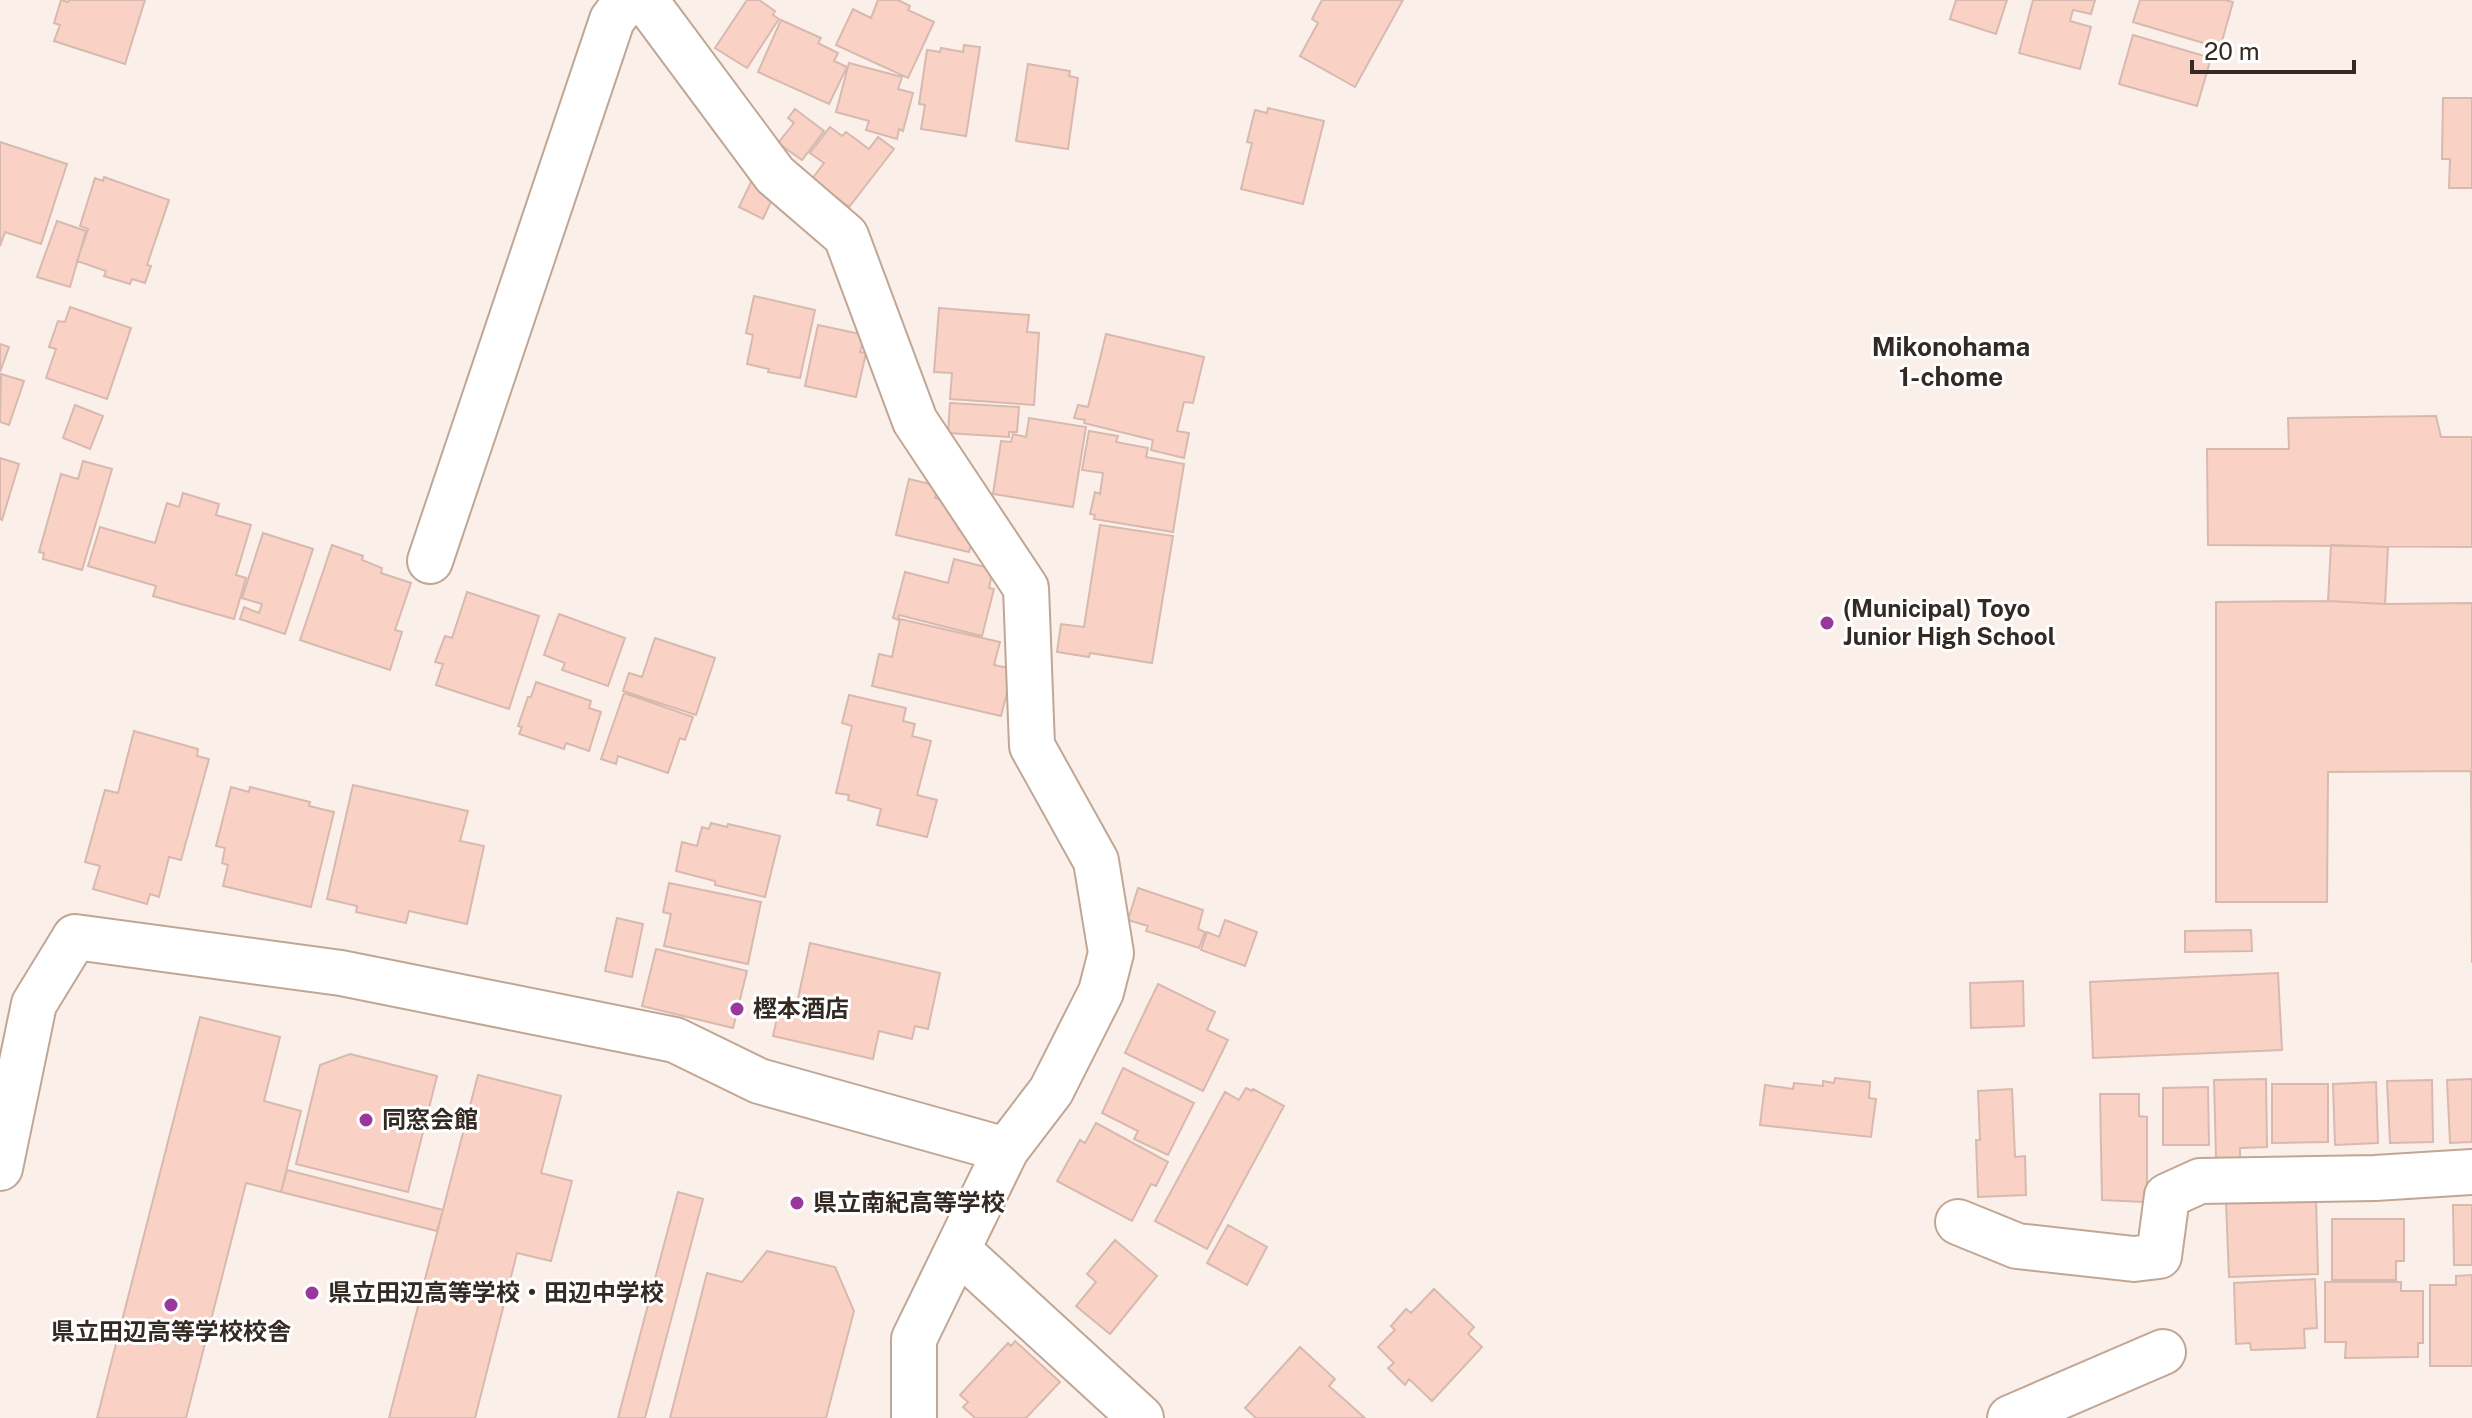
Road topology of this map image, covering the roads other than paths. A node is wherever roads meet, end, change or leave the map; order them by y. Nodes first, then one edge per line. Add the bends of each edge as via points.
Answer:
1 (627, 0) edge
2 (645, 0) edge
3 (430, 561) dead end
4 (1006, 1150) junction
5 (0, 1168) edge
6 (2472, 1172) edge
7 (1958, 1222) dead end
8 (958, 1250) junction
9 (2163, 1352) dead end
10 (914, 1418) edge
11 (1141, 1418) edge
12 (2010, 1418) edge

1 - 3 street via 612,20
2 - 4 street via 775,175 846,236 915,421 1026,588 1032,746 1096,861 1111,953 1101,992 1051,1091
4 - 5 street via 759,1081 675,1040 341,973 75,937 34,1004
4 - 8 street
6 - 7 street via 2200,1181 2167,1196 2159,1256 2134,1259 2017,1246
8 - 10 street via 914,1339
8 - 11 street
9 - 12 street

